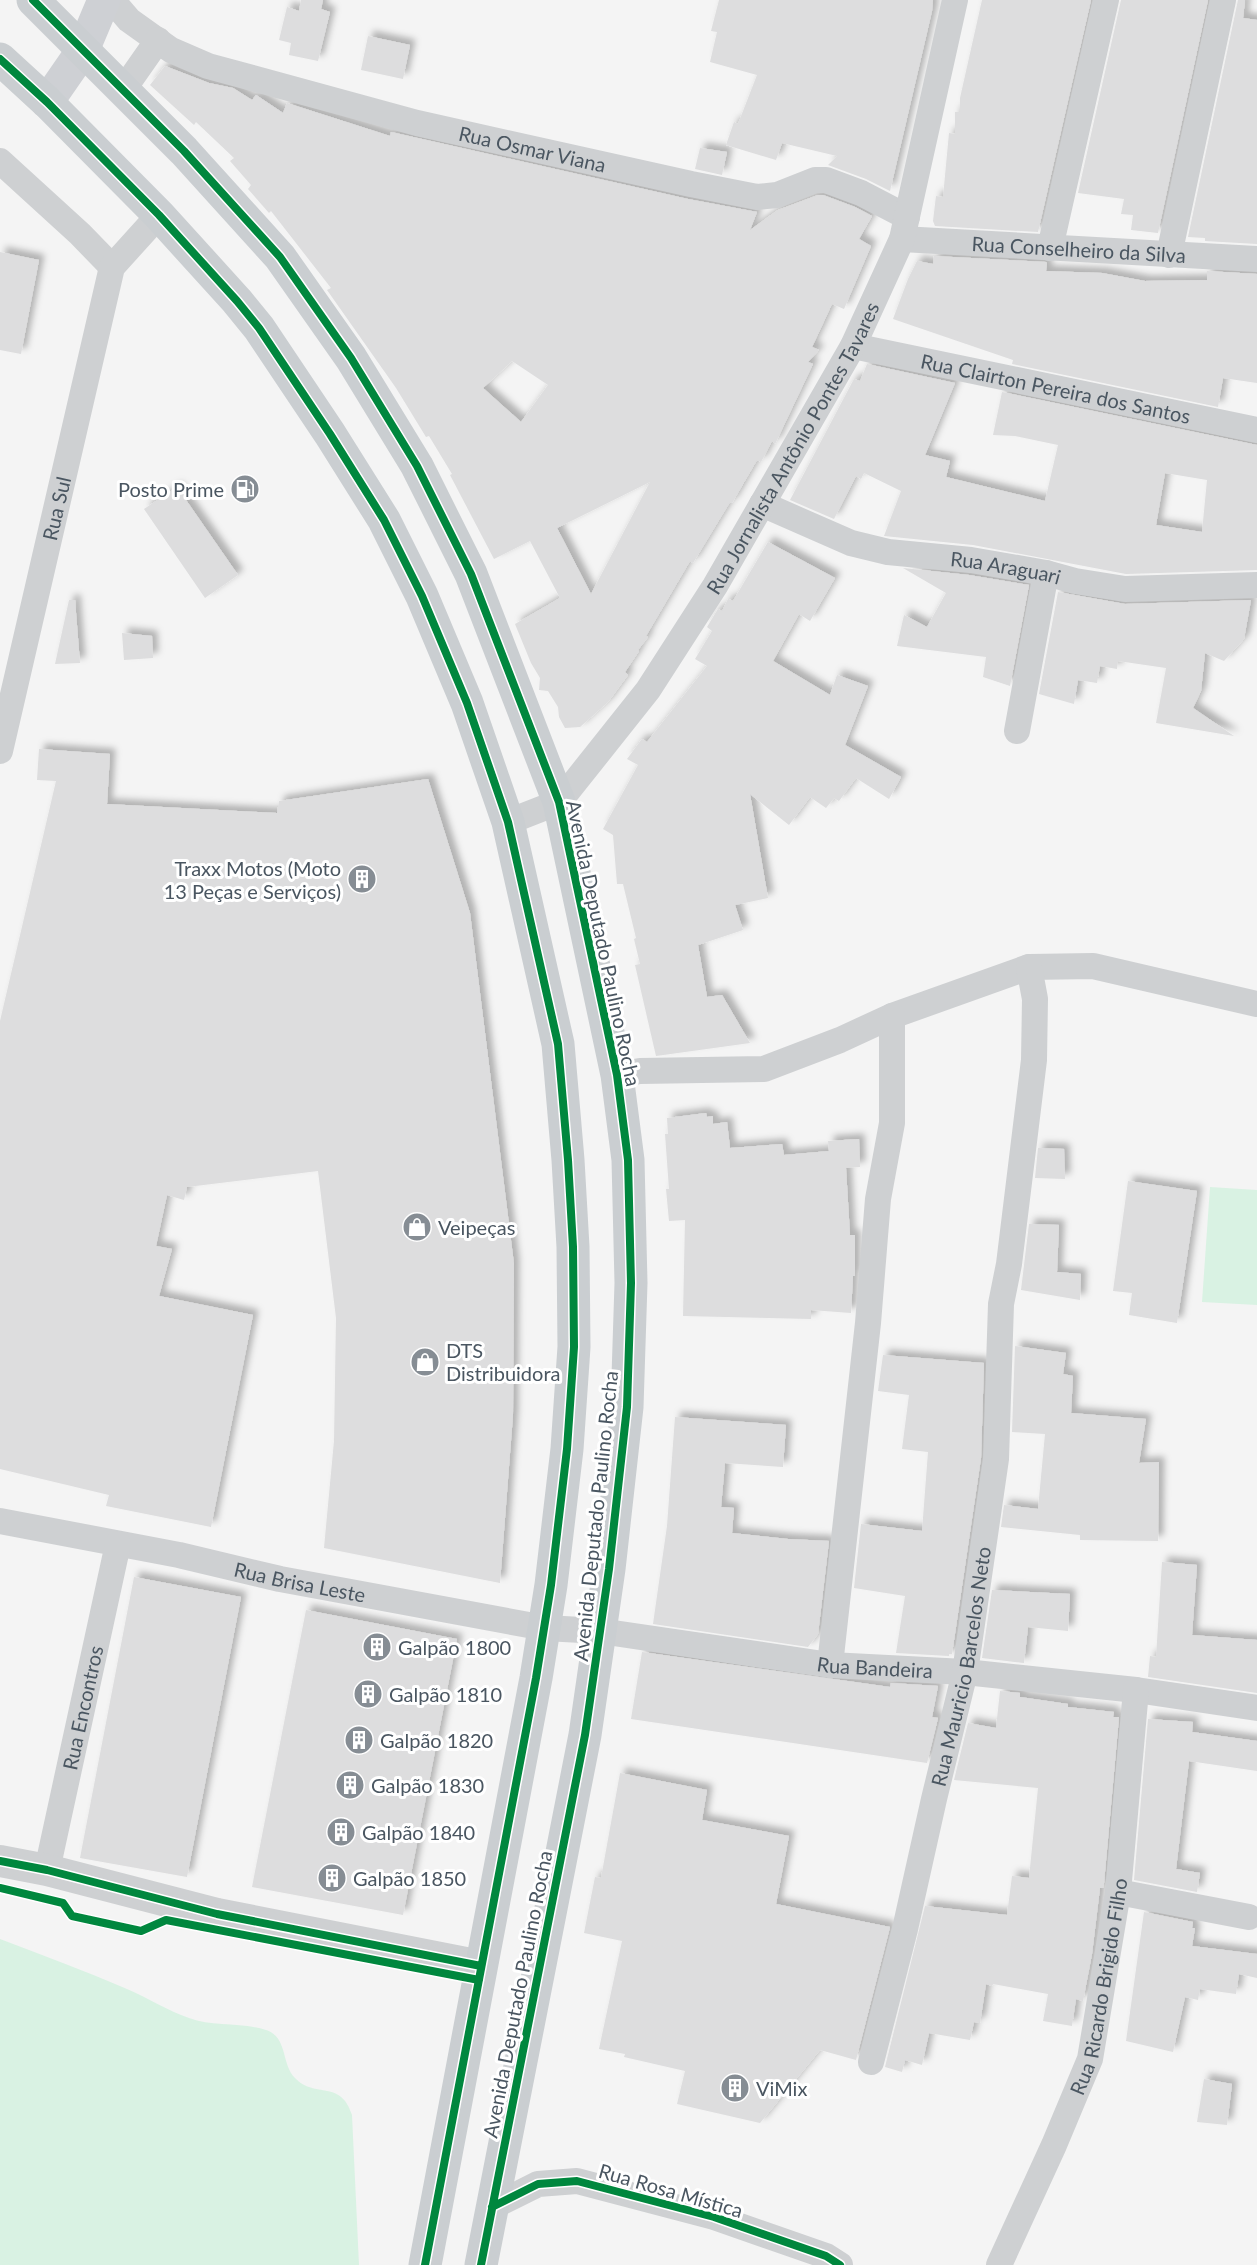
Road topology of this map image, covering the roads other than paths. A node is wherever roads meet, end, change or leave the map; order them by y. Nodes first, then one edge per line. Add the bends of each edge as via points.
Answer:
1 (33, 0) edge
2 (104, 0) edge
3 (112, 0) edge
4 (955, 0) edge
5 (1106, 0) edge
6 (1223, 0) edge
7 (158, 40) junction
8 (83, 50) junction
9 (0, 59) edge
10 (123, 90) junction
11 (47, 102) junction
12 (0, 161) edge
13 (159, 215) junction
14 (904, 228) junction
15 (1050, 248) junction
16 (1169, 255) junction
17 (1257, 259) edge
18 (112, 267) junction
19 (853, 346) junction
20 (1257, 430) edge
21 (762, 504) junction
22 (1046, 573) junction
23 (1257, 585) edge
24 (1017, 731) dead end
25 (0, 751) edge
26 (559, 802) junction
27 (508, 822) junction
28 (1029, 967) junction
29 (1257, 1004) edge
30 (892, 1016) junction
31 (616, 1075) junction
32 (0, 1521) edge
33 (118, 1544) junction
34 (545, 1628) junction
35 (600, 1631) junction
36 (830, 1665) junction
37 (965, 1672) junction
38 (1136, 1690) junction
39 (1257, 1708) edge
40 (0, 1861) edge
41 (47, 1870) junction
42 (1118, 1892) junction
43 (1249, 1917) dead end
44 (481, 1966) junction
45 (871, 2062) dead end
46 (492, 2207) junction
47 (425, 2265) edge
48 (481, 2265) edge
49 (840, 2265) edge
50 (999, 2265) edge

1 - 8 main road, Avenida Deputado Paulino Rocha
2 - 8 main road
3 - 7 street, Rua Osmar Viana via 129,20
4 - 14 street, Rua Jornalista Antônio Pontes Tavares
5 - 15 street
6 - 16 street
7 - 10 street
7 - 14 street, Rua Osmar Viana via 208,66 417,123 691,184 757,197 826,180 861,193
8 - 10 main road, Avenida Deputado Paulino Rocha
8 - 11 main road
9 - 11 main road, Avenida Deputado Paulino Rocha
10 - 26 main road, Avenida Deputado Paulino Rocha via 280,257 351,358 411,454 471,574
11 - 13 main road, Avenida Deputado Paulino Rocha
12 - 18 street
13 - 18 street, Rua Sul
13 - 27 main road, Avenida Deputado Paulino Rocha via 259,328 384,520 422,596 467,703
14 - 15 street, Rua Conselheiro da Silva
14 - 19 street, Rua Jornalista Antônio Pontes Tavares
15 - 16 street, Rua Conselheiro da Silva
16 - 17 street, Rua Conselheiro da Silva
18 - 25 street, Rua Sul
19 - 20 street, Rua Clairton Pereira dos Santos
19 - 21 street, Rua Jornalista Antônio Pontes Tavares
21 - 22 street, Rua Araguari via 850,543 888,552
21 - 26 street, Rua Jornalista Antônio Pontes Tavares via 648,690
22 - 23 street, Rua Araguari via 1125,589
22 - 24 street
26 - 27 street
26 - 31 main road, Avenida Deputado Paulino Rocha
27 - 34 main road, Avenida Deputado Paulino Rocha via 558,1044 573,1247 574,1347 567,1449
28 - 29 street via 1093,966
28 - 30 street
28 - 37 street, Rua Mauricio Barcelos Neto via 1035,999 1034,1060 1001,1304 996,1459
30 - 31 street via 764,1069 640,1071
30 - 36 street via 892,1123 878,1199
31 - 35 main road, Avenida Deputado Paulino Rocha via 628,1160 631,1283 627,1407
32 - 33 street, Rua Brisa Leste
33 - 34 street, Rua Brisa Leste via 280,1579
33 - 41 street, Rua Encontros
34 - 35 street, Rua Brisa Leste
34 - 44 main road, Avenida Deputado Paulino Rocha
35 - 36 street, Rua Bandeira
35 - 46 main road, Avenida Deputado Paulino Rocha via 585,1735
36 - 37 street, Rua Bandeira
37 - 38 street, Rua Bandeira
37 - 45 street, Rua Mauricio Barcelos Neto
38 - 39 street, Rua Bandeira
38 - 42 street, Rua Ricardo Brigido Filho
40 - 41 street
41 - 44 street via 217,1914
42 - 43 street
42 - 50 street, Rua Ricardo Brigido Filho via 1090,2060
44 - 47 main road, Avenida Deputado Paulino Rocha
46 - 48 main road, Avenida Deputado Paulino Rocha
46 - 49 street, Rua Rosa Mística via 538,2184 577,2181 714,2217 826,2256

